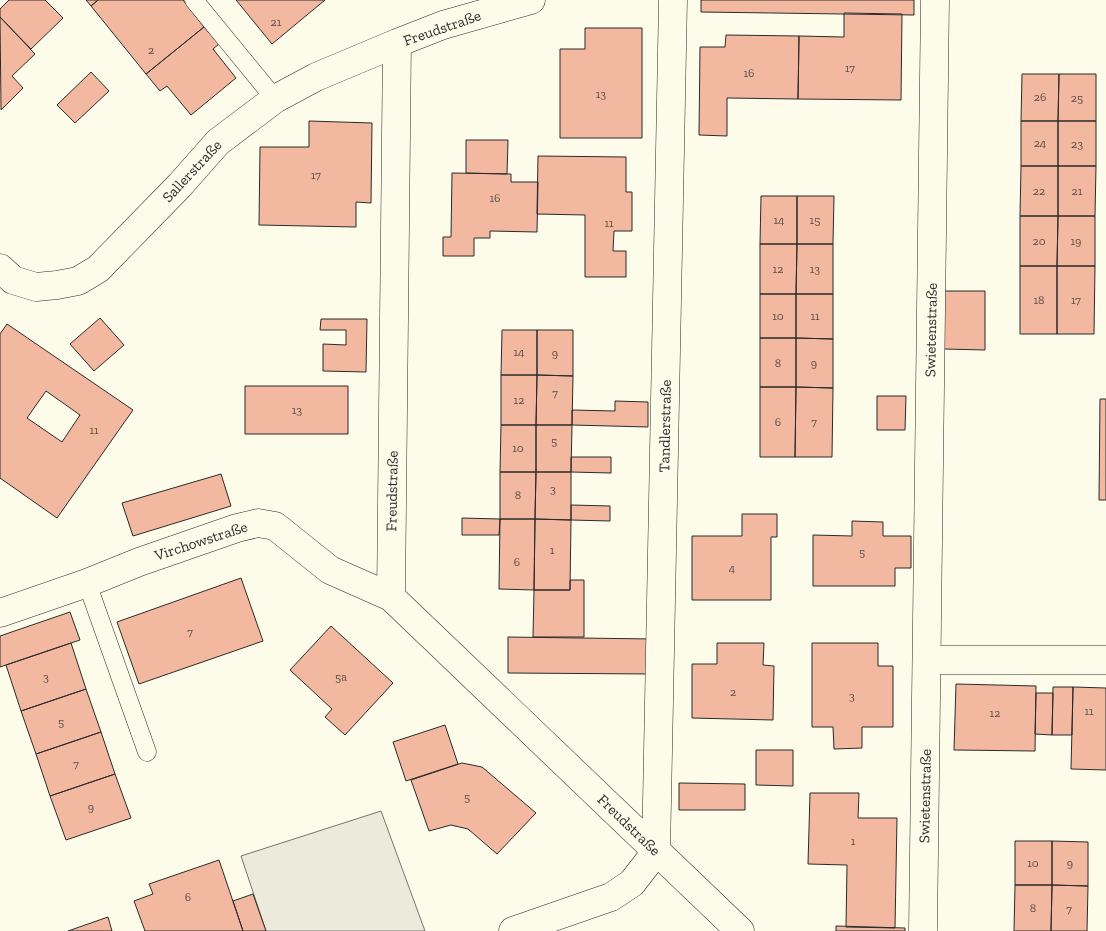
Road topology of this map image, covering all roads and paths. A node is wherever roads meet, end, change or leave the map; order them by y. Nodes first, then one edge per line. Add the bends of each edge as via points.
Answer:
1 (194, 0) edge
2 (531, 0) edge
3 (673, 0) edge
4 (935, 0) edge
5 (397, 43) junction
6 (274, 99) junction
7 (0, 268) edge
8 (87, 584) junction
9 (391, 597) junction
10 (0, 613) edge
11 (927, 660) junction
12 (1106, 660) edge
13 (147, 752) dead end
14 (656, 852) junction
15 (513, 931) edge
16 (740, 931) edge
17 (923, 931) edge

1 - 6 lane
2 - 5 street, Freudstraße via 443,25
3 - 14 street, Tandlerstraße
4 - 11 street, Swietenstraße
5 - 6 street, Sallerstraße
5 - 9 street, Freudstraße
6 - 7 street, Sallerstraße via 218,142 98,269 78,281 36,286 13,280
8 - 9 street, Virchowstraße via 139,562 258,523 275,526 330,570
8 - 10 street, Virchowstraße
8 - 13 lane
9 - 14 street, Freudstraße
11 - 12 street
11 - 17 street, Swietenstraße
14 - 15 street via 632,883 610,897
14 - 16 street, Freudstraße

